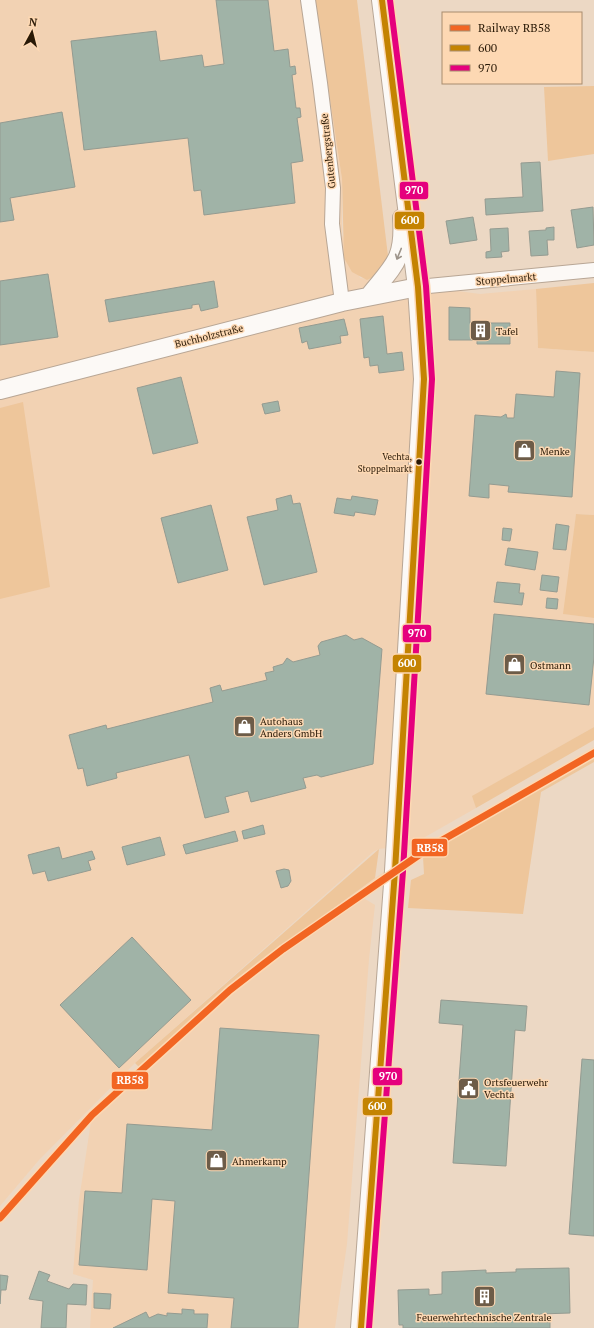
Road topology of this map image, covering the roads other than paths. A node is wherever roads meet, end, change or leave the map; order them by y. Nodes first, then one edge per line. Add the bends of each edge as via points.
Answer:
1 (308, 0) edge
2 (382, 0) edge
3 (398, 118) junction
4 (594, 270) edge
5 (418, 287) junction
6 (370, 295) junction
7 (342, 302) junction
8 (0, 390) edge
9 (361, 1328) edge

1 - 7 street, Gutenbergstraße via 333,188 332,224
2 - 3 main road
3 - 5 main road
3 -> 6 street via 397,169 403,237 397,259
4 - 5 street, Stoppelmarkt
5 - 6 street, Buchholzstraße
5 - 9 main road via 423,331 424,394 395,871
6 - 7 street, Buchholzstraße
7 - 8 street, Buchholzstraße

